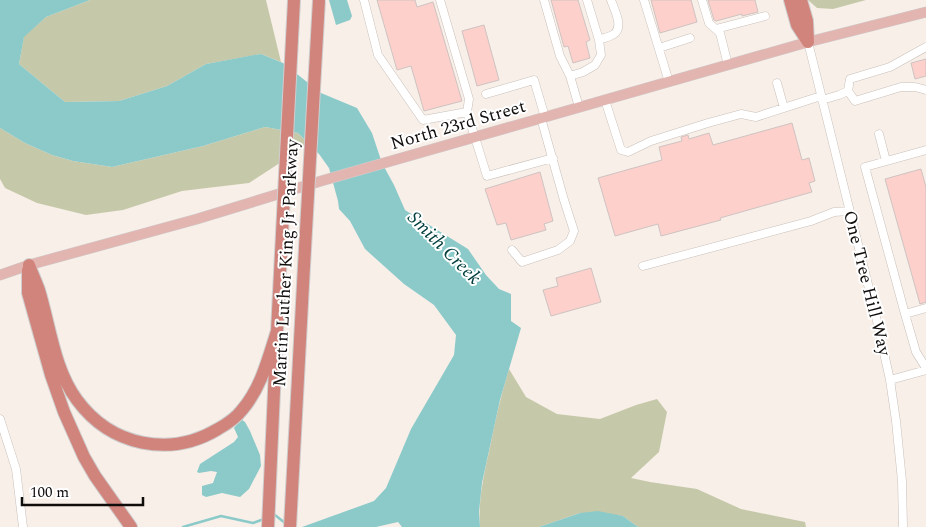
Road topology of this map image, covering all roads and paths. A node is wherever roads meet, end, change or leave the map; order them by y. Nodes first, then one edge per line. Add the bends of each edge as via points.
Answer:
1 (294, 0) edge
2 (319, 0) edge
3 (364, 0) edge
4 (440, 0) edge
5 (544, 0) edge
6 (587, 0) edge
7 (611, 0) edge
8 (644, 0) edge
9 (702, 0) edge
10 (790, 0) edge
11 (801, 0) edge
12 (926, 12) edge
13 (765, 16) dead end
14 (716, 29) junction
15 (690, 38) dead end
16 (599, 40) junction
17 (808, 42) junction
18 (926, 46) edge
19 (659, 48) junction
20 (728, 65) junction
21 (570, 76) junction
22 (669, 82) junction
23 (777, 83) dead end
24 (926, 90) edge
25 (848, 91) junction
26 (486, 94) dead end
27 (822, 98) junction
28 (605, 100) junction
29 (579, 107) junction
30 (784, 108) junction
31 (467, 112) junction
32 (543, 118) junction
33 (879, 134) dead end
34 (475, 137) junction
35 (926, 150) edge
36 (553, 158) junction
37 (886, 161) junction
38 (849, 211) junction
39 (512, 250) dead end
40 (28, 265) junction
41 (643, 266) dead end
42 (0, 275) edge
43 (926, 308) edge
44 (905, 314) junction
45 (277, 331) junction
46 (926, 369) edge
47 (890, 380) junction
48 (0, 419) edge
49 (23, 527) edge
50 (131, 527) edge
51 (268, 527) edge
52 (290, 527) edge
53 (903, 527) edge

1 - 45 highway, Martin Luther King Jr Parkway, bridge
2 - 52 highway, Martin Luther King Jr Parkway, bridge
3 - 31 street via 378,55 423,120
4 - 31 street via 469,99
5 - 21 street via 560,56
6 - 16 street
7 - 16 street via 617,30
8 - 19 street
9 - 14 street via 709,23
10 - 17 highway via 797,25
11 - 17 highway
12 - 17 main road, North 23rd Street
13 - 14 street
14 - 20 street via 720,33
15 - 19 street
16 - 21 street via 601,55 595,65
17 - 20 main road, North 23rd Street
17 - 27 street, One Tree Hill Way
18 - 25 street via 890,66 850,79
19 - 22 street
20 - 22 main road, North 23rd Street
21 - 29 street
22 - 28 main road, North 23rd Street
23 - 30 street
24 - 25 street via 901,87 855,101
25 - 27 street
26 - 32 street via 534,80
27 - 30 street
27 - 38 street, One Tree Hill Way
28 - 29 main road, North 23rd Street
28 - 30 street via 621,150 628,152 651,141 724,118 741,114 756,117
29 - 32 main road, North 23rd Street
31 - 34 street
32 - 34 main road, North 23rd Street
32 - 36 street
33 - 37 street
34 - 36 street via 487,176
34 - 40 main road, North 23rd Street
35 - 37 street
36 - 39 street via 574,231 570,241 558,250 522,262
37 - 44 street via 865,167
38 - 41 street via 834,212
38 - 47 street, One Tree Hill Way
40 - 42 main road, North 23rd Street
40 - 45 highway via 38,288 57,357 77,400 102,426 131,440 169,445 207,436 227,424 254,395
40 - 50 highway via 28,293 64,412 95,476
43 - 44 street
44 - 46 street via 916,352
45 - 51 highway, Martin Luther King Jr Parkway
46 - 47 street
47 - 53 street, One Tree Hill Way via 902,481
48 - 49 street via 16,469

